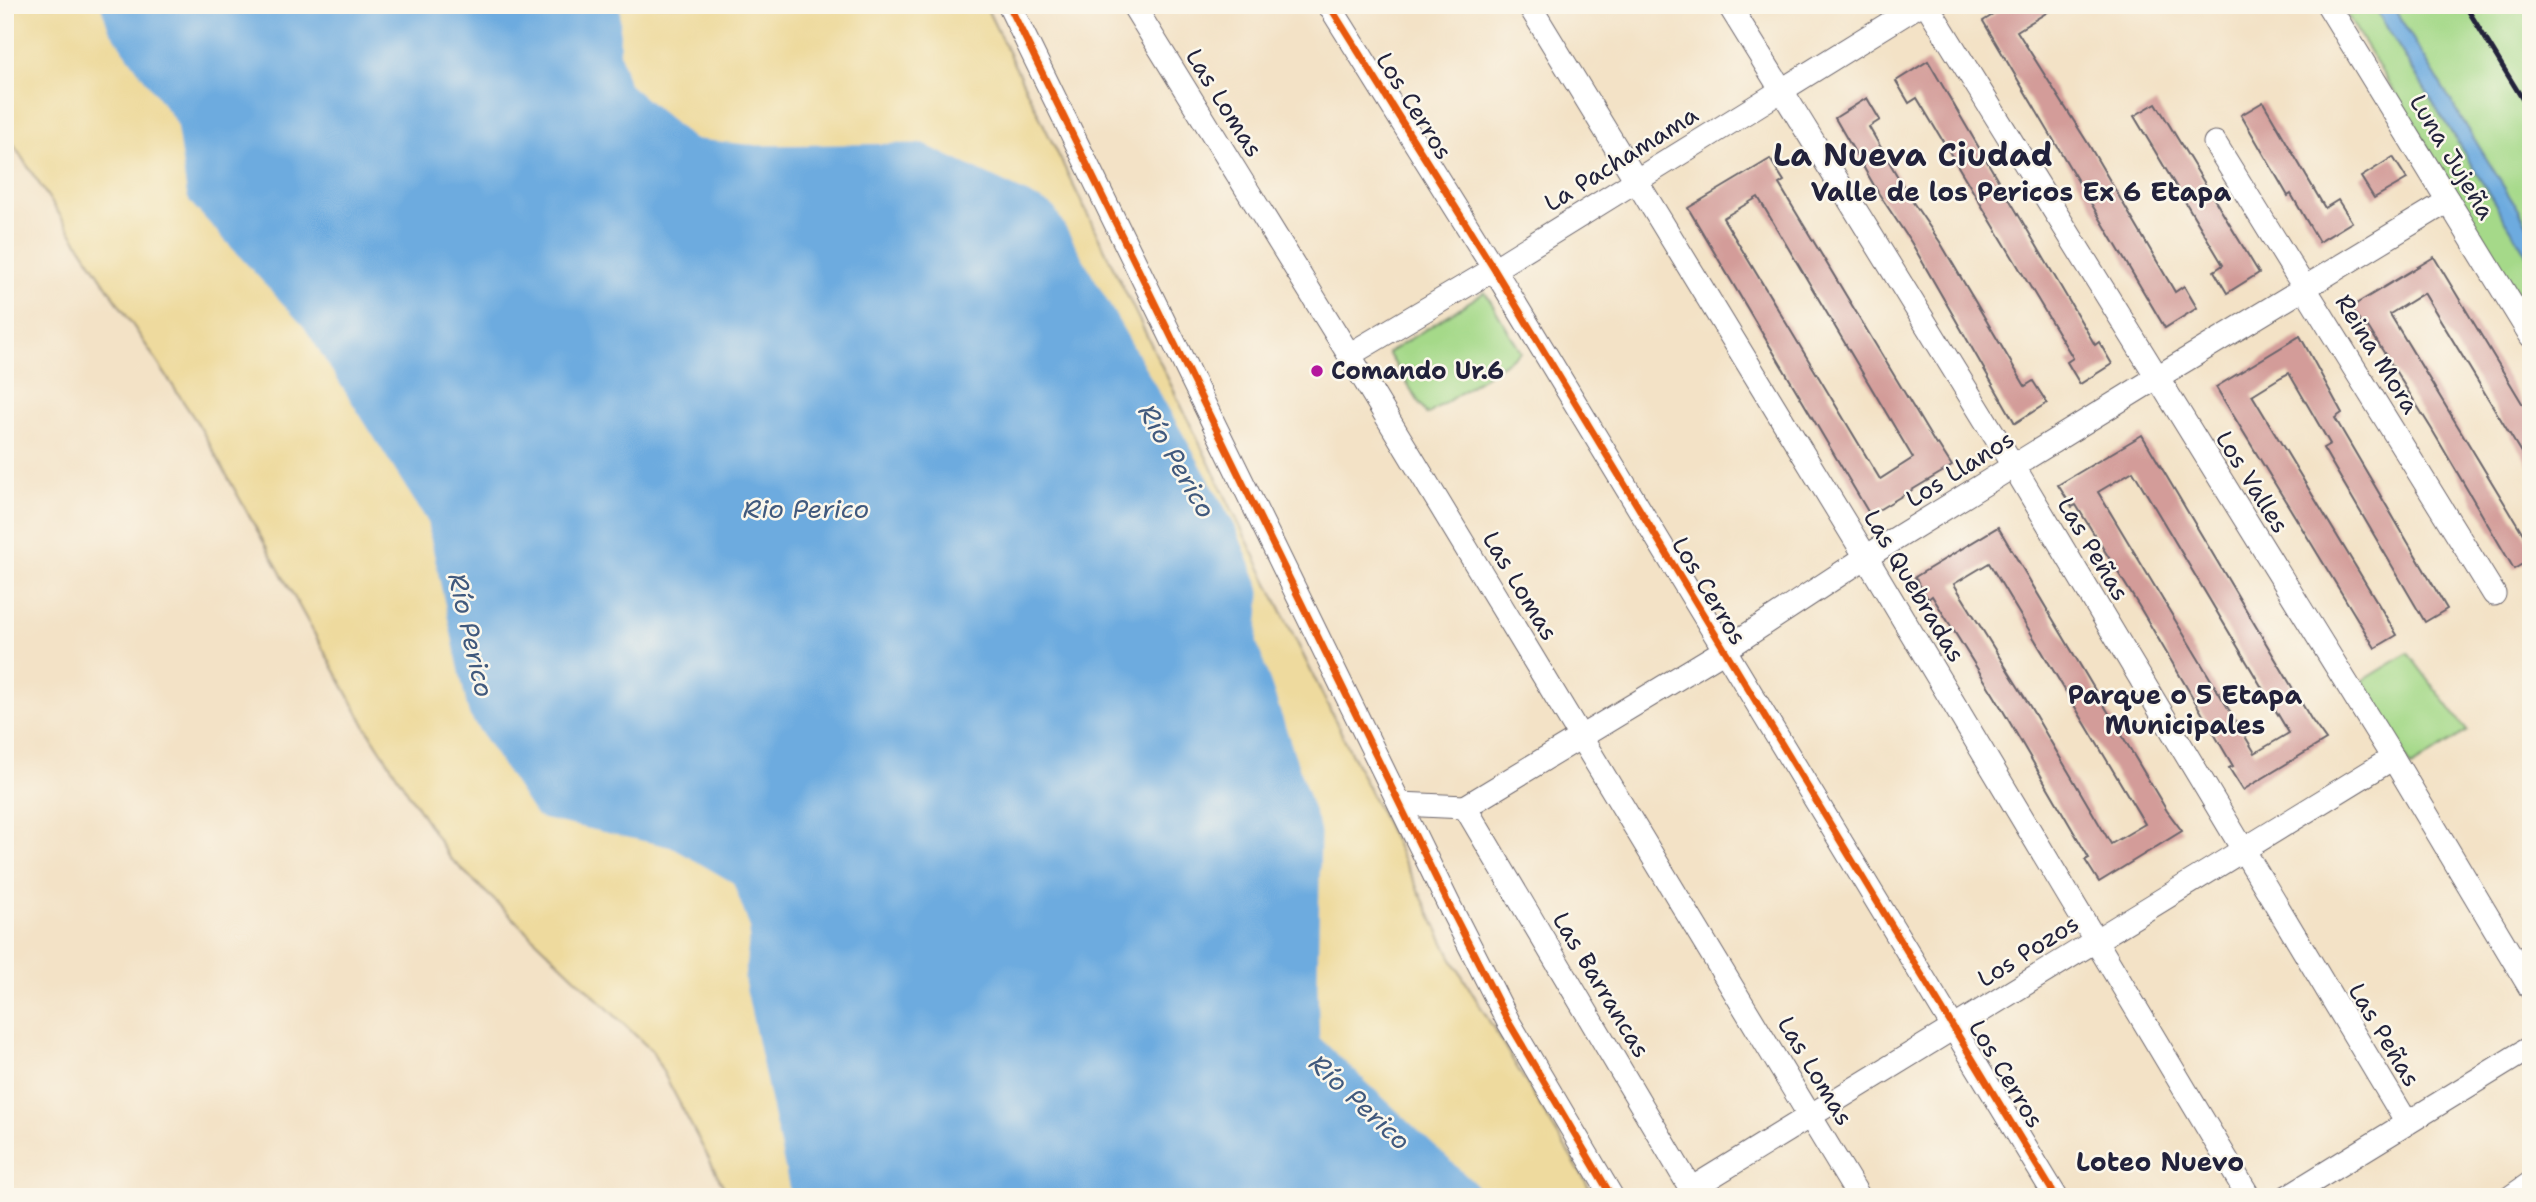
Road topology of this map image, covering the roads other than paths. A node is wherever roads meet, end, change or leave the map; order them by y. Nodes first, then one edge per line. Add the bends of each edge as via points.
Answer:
1 (1009, 5) edge
2 (1133, 5) edge
3 (1329, 5) edge
4 (1529, 5) edge
5 (1729, 5) edge
6 (1919, 5) edge
7 (1927, 5) edge
8 (2328, 5) edge
9 (1782, 89) junction
10 (2215, 143) dead end
11 (1635, 181) junction
12 (2448, 201) junction
13 (1493, 269) junction
14 (2306, 288) junction
15 (2531, 336) edge
16 (1349, 355) junction
17 (2157, 378) junction
18 (2014, 467) junction
19 (1866, 557) junction
20 (2494, 594) dead end
21 (1723, 651) junction
22 (1581, 737) junction
23 (2393, 758) junction
24 (1399, 804) junction
25 (1465, 807) junction
26 (2241, 851) junction
27 (2096, 940) junction
28 (2531, 989) edge
29 (1956, 1027) junction
30 (2531, 1047) edge
31 (1812, 1116) junction
32 (2407, 1123) junction
33 (2531, 1183) edge
34 (1691, 1189) joint
35 (1612, 1197) edge
36 (1859, 1197) edge
37 (2056, 1197) edge
38 (2249, 1197) edge
39 (2287, 1197) edge
40 (2511, 1197) edge

1 - 24 street
2 - 16 street, Las Lomas
3 - 13 street, Los Cerros
4 - 11 street, Las Quebradas
5 - 9 street, Las Peñas
6 - 9 street, La Pachamama
7 - 17 street, Los Valles
8 - 12 street, Luna Jujeña
9 - 11 street, La Pachamama
9 - 18 street, Las Peñas
10 - 14 street, Reina Mora
11 - 13 street, La Pachamama
11 - 19 street, Las Quebradas
12 - 14 street, Los Llanos
12 - 15 street, Luna Jujeña
13 - 16 street, La Pachamama
13 - 21 street, Los Cerros
14 - 17 street, Los Llanos
14 - 20 street, Reina Mora
16 - 22 street, Las Lomas
17 - 18 street, Los Llanos
17 - 23 street, Los Valles
18 - 19 street, Los Llanos
18 - 26 street, Las Peñas
19 - 21 street, Los Llanos
19 - 27 street, Las Quebradas
21 - 22 street, Los Llanos
21 - 29 street, Los Cerros
22 - 25 street, Los Llanos
22 - 31 street, Las Lomas
23 - 26 street, Los Pozos
23 - 28 street, Los Valles
24 - 25 street
24 - 35 street via 1508,1021
25 - 34 street, Las Barrancas
26 - 27 street, Los Pozos
26 - 32 street, Las Peñas
27 - 29 street, Los Pozos
27 - 38 street, Las Quebradas
29 - 31 street, Los Pozos
29 - 37 street, Los Cerros
30 - 32 street
31 - 34 street, Los Pozos
31 - 36 street, Las Lomas
32 - 39 street
33 - 40 street

